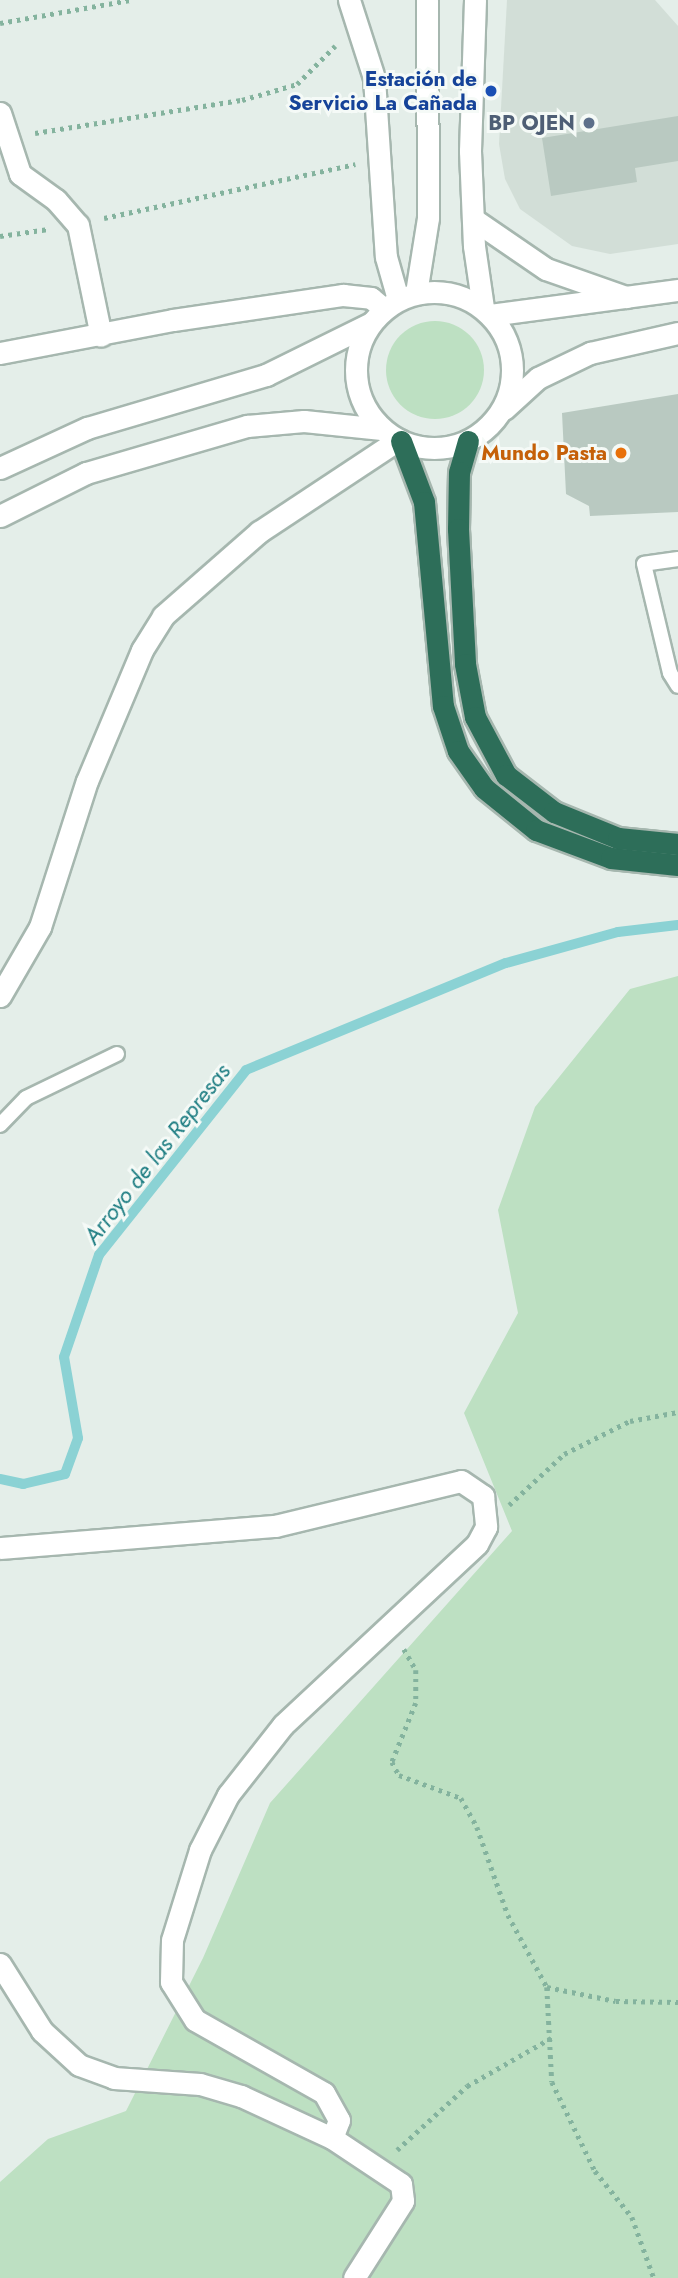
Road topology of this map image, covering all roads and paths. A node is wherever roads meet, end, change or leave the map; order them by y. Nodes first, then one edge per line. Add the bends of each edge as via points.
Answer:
1 (130, 0) edge
2 (349, 0) edge
3 (428, 0) edge
4 (475, 0) edge
5 (0, 23) edge
6 (356, 26) junction
7 (0, 113) edge
8 (6, 138) junction
9 (378, 162) junction
10 (473, 219) junction
11 (78, 225) junction
12 (0, 236) edge
13 (678, 290) edge
14 (626, 297) junction
15 (392, 306) junction
16 (487, 312) junction
17 (678, 333) edge
18 (101, 336) junction
19 (0, 354) edge
20 (499, 413) junction
21 (394, 437) junction
22 (468, 440) junction
23 (0, 468) edge
24 (0, 516) edge
25 (678, 559) edge
26 (678, 686) edge
27 (678, 844) edge
28 (678, 865) edge
29 (0, 996) edge
30 (117, 1054) dead end
31 (0, 1125) edge
32 (678, 1412) edge
33 (486, 1527) junction
34 (0, 1548) edge
35 (391, 1627) junction
36 (0, 1964) edge
37 (547, 1987) junction
38 (678, 2002) edge
39 (551, 2038) junction
40 (332, 2138) junction
41 (377, 2170) junction
42 (354, 2278) edge
43 (654, 2278) edge

1 - 5 path
2 - 6 street
3 - 15 street via 428,218
4 - 10 street
6 - 8 path via 297,84 242,100
6 - 9 street via 374,78
7 - 8 street
8 - 11 street via 20,174
9 - 11 path via 320,168
9 - 15 street
10 - 14 street via 546,269
10 - 16 street
11 - 12 path
11 - 18 street
13 - 14 street
14 - 16 street
15 - 16 street via 451,293
15 - 18 street via 343,295
15 - 21 street via 359,349 356,378 365,405
15 - 23 street via 266,375 87,428
16 - 20 street via 509,345 512,362 508,397
17 - 20 street via 590,353 538,378
18 - 19 street
20 - 22 street
21 - 22 street via 435,449
21 - 24 street via 304,421 247,426 86,473
21 - 28 highway via 424,502 443,706 458,751 484,788 537,830 611,858
21 - 29 street via 259,532 163,616 142,650 87,781 40,927
22 - 27 highway via 459,472 458,529 465,663 475,717 506,775 554,812 618,838
25 - 26 lane via 644,564 670,673
30 - 31 lane via 26,1098
32 - 33 path via 630,1421 564,1454
33 - 34 street via 483,1496 461,1481 275,1525
33 - 35 street via 477,1544
35 - 37 path via 416,1671 416,1703 392,1762 400,1775 461,1798 508,1915
35 - 40 street via 283,1725 228,1795 200,1850 172,1940 171,1982 195,2020 324,2093 340,2120
36 - 40 street via 42,2031 79,2065 114,2078 220,2090
37 - 38 path via 616,2001
37 - 39 path
39 - 41 path via 467,2086
39 - 43 path via 552,2082 571,2127 595,2171 632,2217
40 - 41 street
41 - 42 street via 401,2184 403,2201

